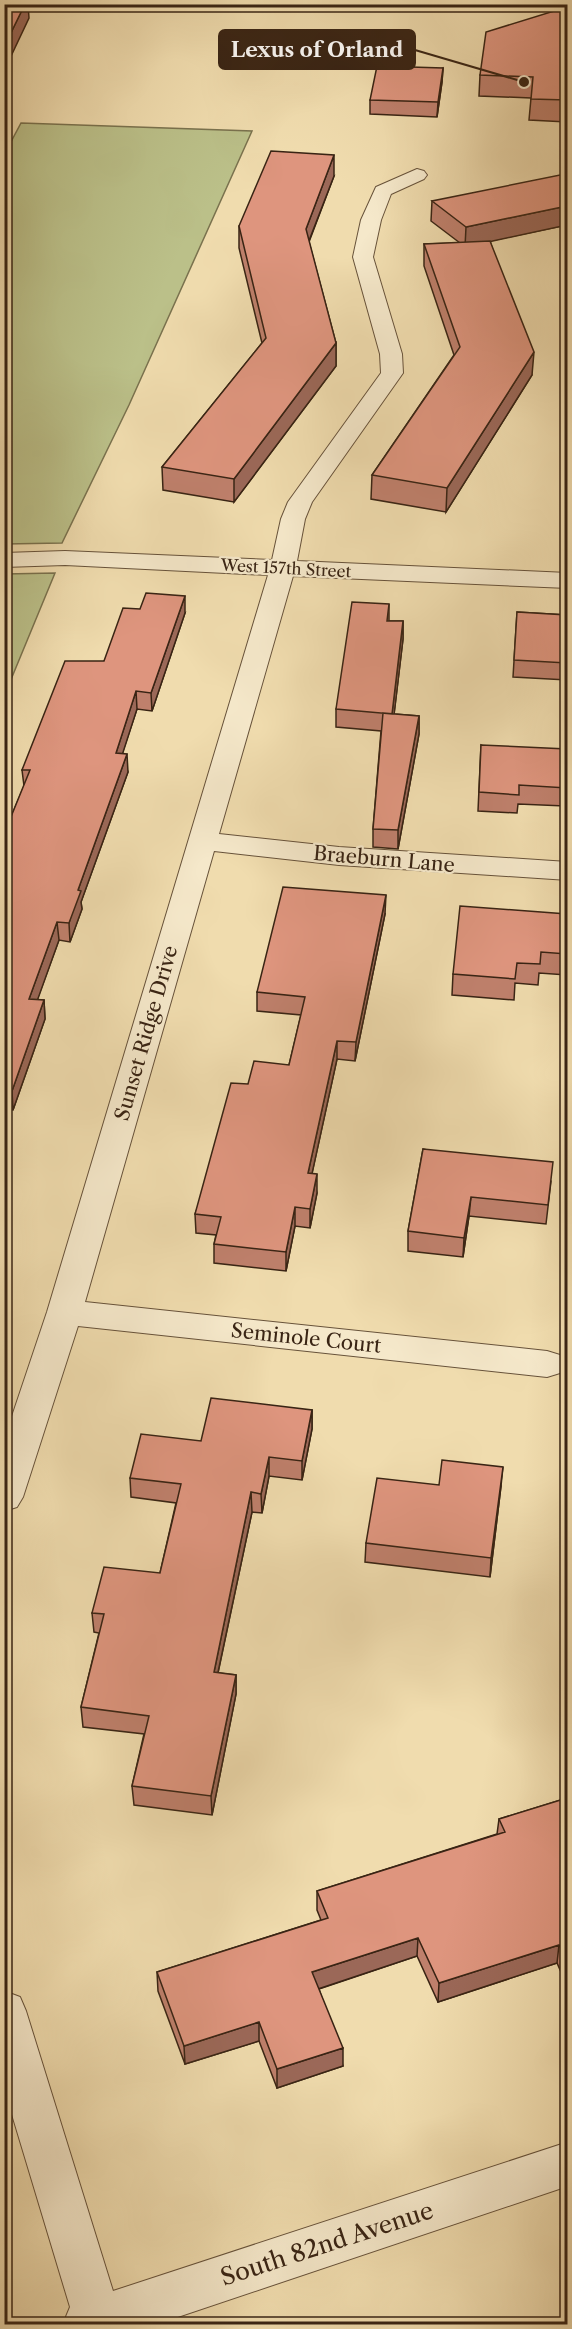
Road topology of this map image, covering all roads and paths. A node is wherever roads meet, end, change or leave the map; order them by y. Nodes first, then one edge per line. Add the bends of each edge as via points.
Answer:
1 (417, 175) dead end
2 (4, 560) edge
3 (283, 567) junction
4 (567, 581) edge
5 (202, 841) junction
6 (567, 871) edge
7 (65, 1312) junction
8 (547, 1364) dead end
9 (4, 1497) edge
10 (4, 2011) edge
11 (567, 2164) edge
12 (95, 2323) edge

1 - 3 street, Sunset Ridge Drive via 383,191 363,256 391,354 392,373 300,502
2 - 3 street, West 157th Street via 65,558
3 - 4 street, West 157th Street
3 - 5 street, Sunset Ridge Drive
5 - 6 street, Braeburn Lane via 424,863
5 - 7 street, Sunset Ridge Drive
7 - 8 street, Seminole Court
7 - 9 street, Sunset Ridge Drive
10 - 12 street
11 - 12 street, South 82nd Avenue

